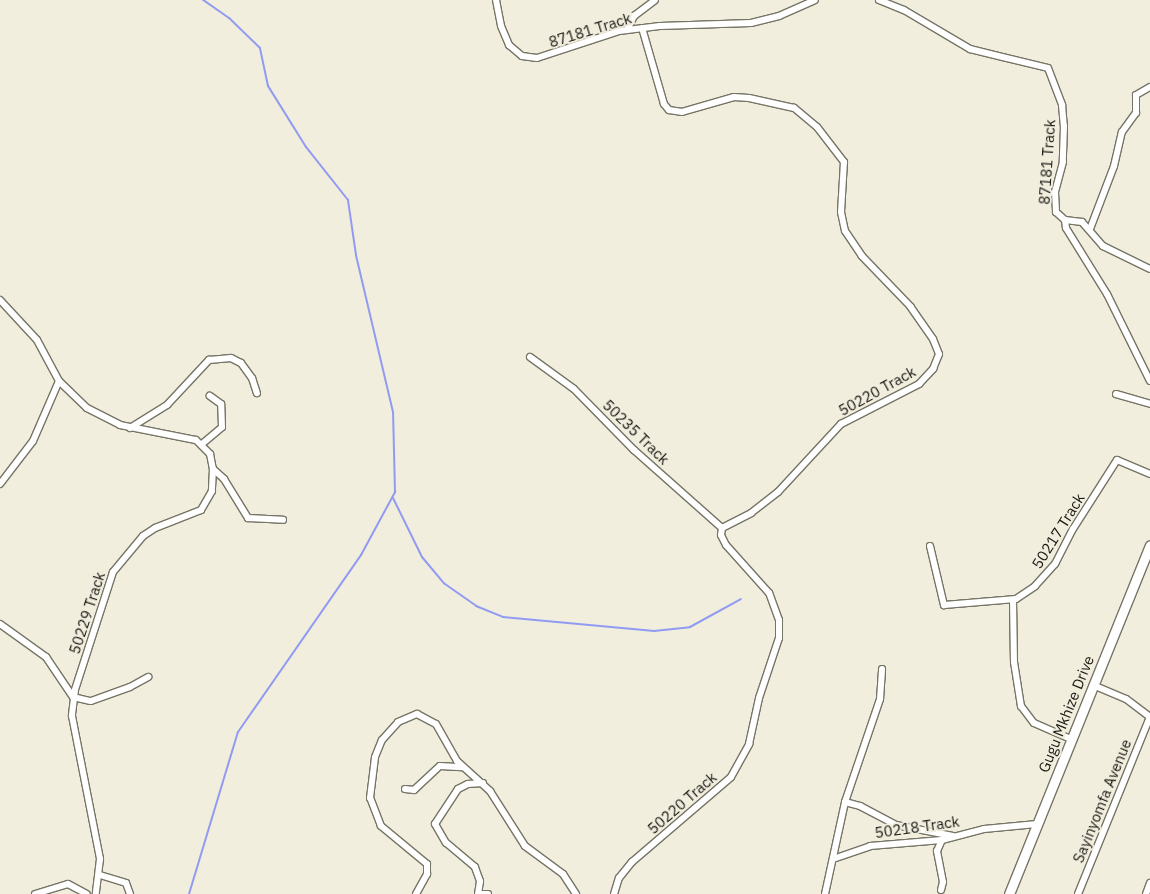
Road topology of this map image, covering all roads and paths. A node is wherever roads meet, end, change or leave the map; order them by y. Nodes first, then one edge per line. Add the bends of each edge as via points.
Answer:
1 (496, 0) edge
2 (655, 0) edge
3 (815, 0) edge
4 (879, 0) edge
5 (642, 28) junction
6 (626, 30) junction
7 (1150, 87) edge
8 (1065, 220) junction
9 (1090, 230) junction
10 (1150, 269) edge
11 (0, 300) edge
12 (530, 357) dead end
13 (59, 381) junction
14 (1150, 381) edge
15 (257, 393) dead end
16 (1116, 394) dead end
17 (210, 396) dead end
18 (1150, 404) edge
19 (130, 428) junction
20 (202, 444) junction
21 (213, 468) junction
22 (1150, 474) edge
23 (2, 482) edge
24 (0, 489) edge
25 (283, 520) dead end
26 (722, 528) junction
27 (1150, 545) edge
28 (930, 546) dead end
29 (1013, 600) junction
30 (0, 624) edge
31 (882, 669) dead end
32 (148, 677) dead end
33 (1093, 685) junction
34 (73, 697) junction
35 (1150, 718) edge
36 (1071, 739) junction
37 (462, 767) junction
38 (483, 783) junction
39 (405, 789) dead end
40 (845, 802) junction
41 (1037, 824) junction
42 (954, 836) junction
43 (942, 840) junction
44 (833, 859) junction
45 (100, 875) junction
46 (1150, 883) edge
47 (941, 890) dead end
48 (35, 894) edge
49 (87, 894) edge
50 (96, 894) edge
51 (130, 894) edge
52 (416, 894) edge
53 (479, 894) edge
54 (488, 894) edge
55 (576, 894) edge
56 (614, 894) edge
57 (825, 894) edge
58 (1009, 894) edge
59 (1078, 894) edge
60 (1146, 894) edge

1 - 6 street, 87181 Track via 501,26 510,45 528,58 546,57
2 - 6 street via 634,16
3 - 5 street, 87181 Track via 779,16 751,23
4 - 8 street, 87181 Track via 904,10 970,49 1038,65 1051,72 1062,105 1064,126 1063,162 1054,206
5 - 6 street, 87181 Track
5 - 26 street, 50220 Track via 664,104 669,110 682,112 720,100 749,98 794,108 817,127 844,162 842,212 845,231 862,256 911,307 934,339 939,354 933,369 919,384 842,424 778,492 751,513
7 - 9 street via 1136,95 1136,113 1122,132 1114,166
8 - 9 street, 87181 Track via 1082,222
8 - 14 street via 1066,228 1107,294
9 - 10 street, 87181 Track via 1103,246
11 - 13 street via 37,340
12 - 26 street, 50235 Track via 574,389 634,450
13 - 19 street via 87,408
13 - 23 street via 33,441
15 - 19 street via 252,378 241,363 231,358 209,360 171,401
16 - 18 street
17 - 20 street via 221,404 222,427
19 - 20 street via 187,436
20 - 21 street, 50229 Track via 210,454
21 - 25 street via 224,478 248,518
21 - 34 street, 50229 Track via 212,491 200,510 143,536 113,572
22 - 29 street, 50217 Track via 1117,460 1055,564 1035,586
23 - 24 street
26 - 56 street, 50220 Track via 726,544 769,592 779,620 779,638 759,698 749,744 731,777 632,862 619,878
27 - 33 street, Gugu Mkhize Drive
28 - 29 street, 50217 Track via 940,599 948,607
29 - 36 street via 1014,662 1021,706 1034,723
30 - 34 street via 46,657
31 - 40 street via 877,712
32 - 34 street via 100,699 91,701
33 - 35 street via 1126,699
33 - 36 street, Gugu Mkhize Drive
34 - 45 street, 50229 Track via 72,716 98,843
35 - 59 street, Sayinyomfa Avenue
36 - 41 street, Gugu Mkhize Drive
37 - 38 street
37 - 39 street via 440,766 414,790
37 - 52 street via 436,724 417,714 403,718 388,731 375,757 370,798 374,815 392,837 415,851 428,867
38 - 53 street via 468,784 458,789 435,824 446,842 476,867
38 - 55 street via 525,846 563,874
40 - 42 street via 860,806 896,825
40 - 44 street
41 - 42 street, 50218 Track via 984,829
41 - 58 street, Gugu Mkhize Drive
42 - 43 street, 50218 Track
43 - 44 street, 50218 Track via 870,846
43 - 47 street via 937,851 943,882
44 - 57 street
45 - 50 street, 50229 Track
45 - 51 street via 126,883
46 - 60 street
48 - 49 street via 68,884
53 - 54 street

